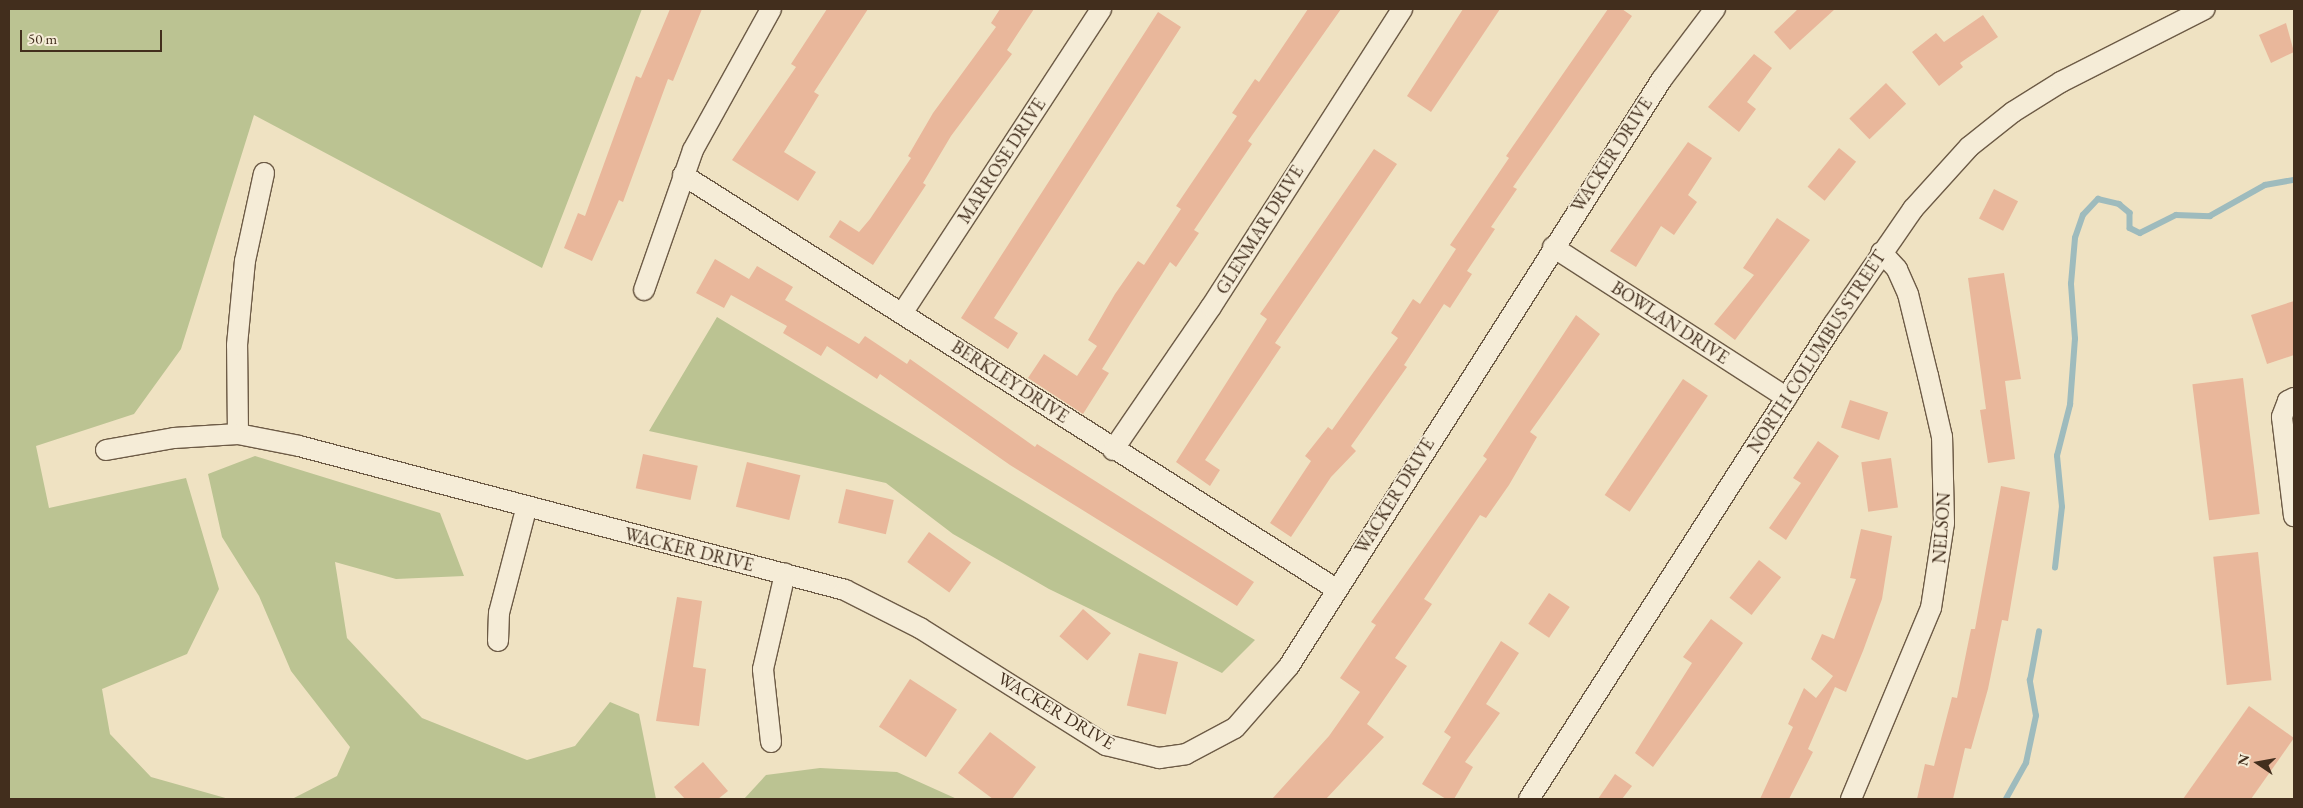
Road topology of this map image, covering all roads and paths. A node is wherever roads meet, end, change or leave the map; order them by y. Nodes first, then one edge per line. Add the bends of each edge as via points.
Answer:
1 (771, 9) edge
2 (1101, 9) edge
3 (1402, 9) edge
4 (1715, 9) edge
5 (2206, 9) edge
6 (264, 173) dead end
7 (683, 176) junction
8 (1553, 247) junction
9 (1880, 252) junction
10 (644, 290) dead end
11 (903, 312) junction
12 (1787, 398) junction
13 (2294, 398) edge
14 (238, 434) junction
15 (106, 450) dead end
16 (1113, 450) junction
17 (526, 509) junction
18 (2294, 516) edge
19 (785, 574) junction
20 (1336, 589) junction
21 (498, 640) dead end
22 (771, 742) dead end
23 (1529, 799) edge
24 (1851, 799) edge

1 - 7 street via 711,111
2 - 11 street, MARROSE DRIVE
3 - 16 street, GLENMAR DRIVE via 1211,307
4 - 8 street, WACKER DRIVE via 1662,79
5 - 9 street, NORTH COLUMBUS STREET via 2061,82 1991,129 1949,167
6 - 14 street via 245,261 237,345
7 - 10 street
7 - 11 street, BERKLEY DRIVE
8 - 12 street, BOWLAN DRIVE
8 - 20 street, WACKER DRIVE
9 - 12 street, NORTH COLUMBUS STREET
9 - 24 street, NELSON via 1897,269 1908,294 1928,376 1942,437 1944,523 1928,616
11 - 16 street, BERKLEY DRIVE
12 - 23 street, NORTH COLUMBUS STREET
13 - 18 street via 2288,401 2282,416
14 - 15 street, WACKER DRIVE via 174,438
14 - 17 street, WACKER DRIVE via 300,446
16 - 20 street, BERKLEY DRIVE
17 - 19 street, WACKER DRIVE
17 - 21 street via 498,613
19 - 20 street, WACKER DRIVE via 871,601 1106,745 1159,758 1186,754 1212,743 1255,710
19 - 22 street via 764,669

